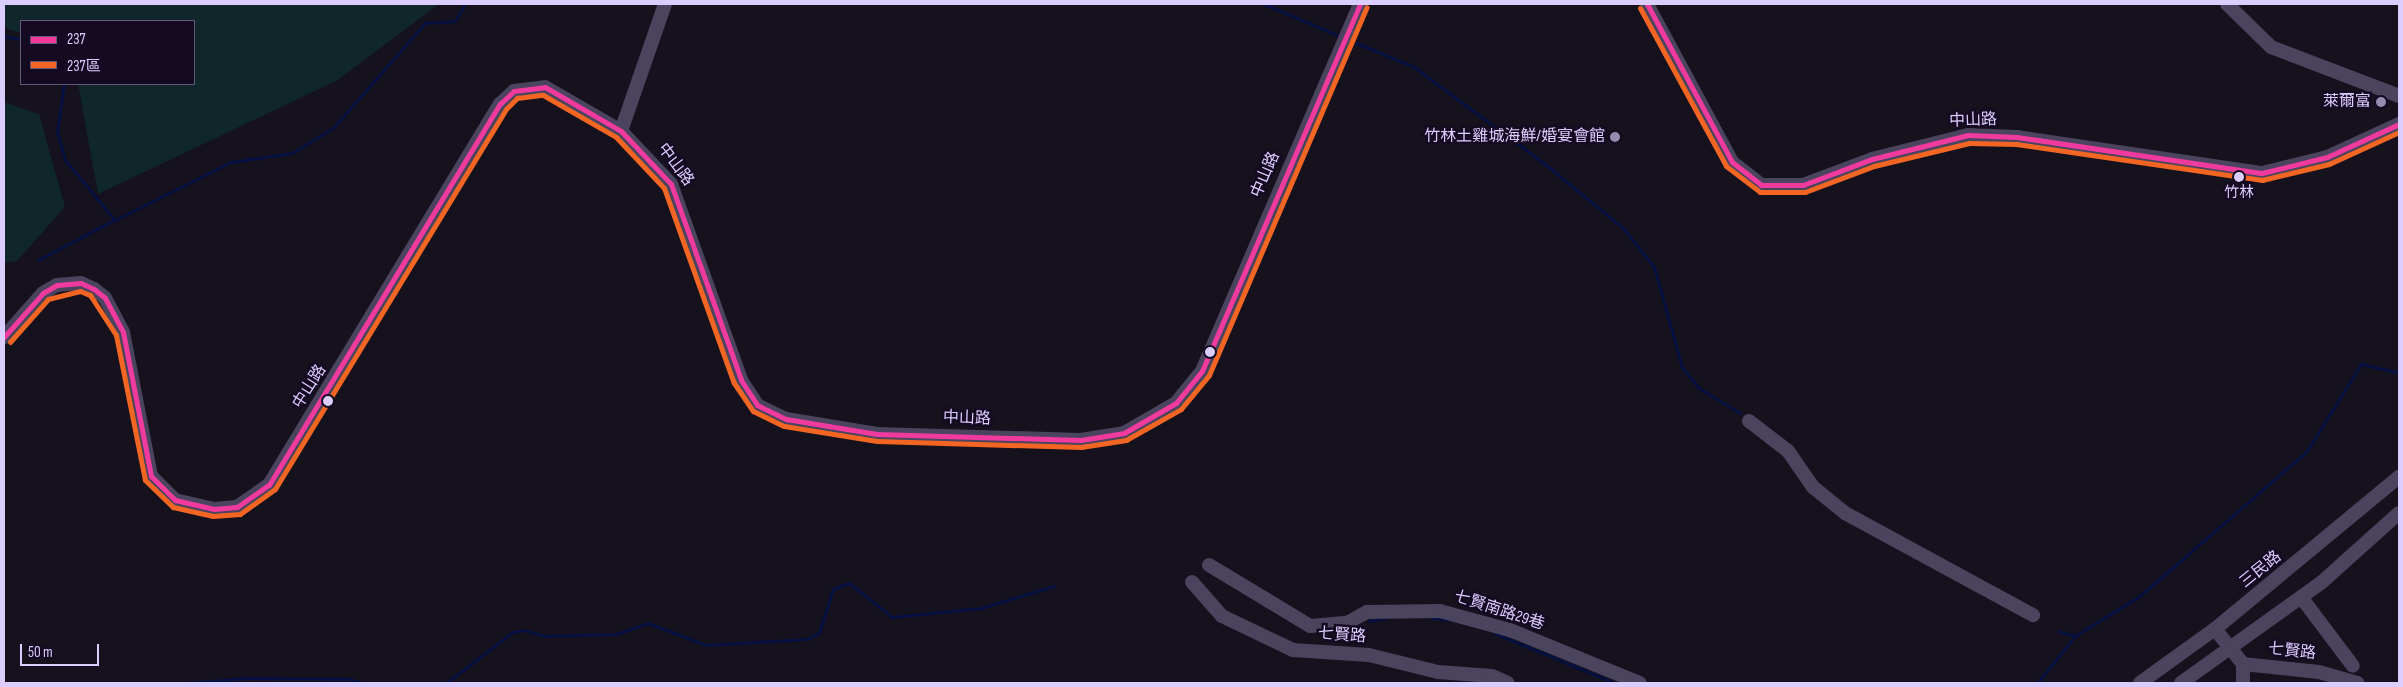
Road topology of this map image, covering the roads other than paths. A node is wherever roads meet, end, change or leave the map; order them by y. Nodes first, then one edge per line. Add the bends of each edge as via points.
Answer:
1 (665, 4) edge
2 (1360, 4) edge
3 (1647, 4) edge
4 (2227, 4) edge
5 (2399, 96) edge
6 (2399, 124) edge
7 (621, 131) junction
8 (4, 337) edge
9 (1749, 421) dead end
10 (2399, 477) edge
11 (2399, 513) edge
12 (1209, 566) dead end
13 (1192, 582) dead end
14 (2301, 597) junction
15 (2034, 615) dead end
16 (2215, 629) junction
17 (2231, 646) junction
18 (2243, 664) junction
19 (2353, 666) dead end
20 (1508, 683) edge
21 (1640, 683) edge
22 (2140, 683) edge
23 (2181, 683) edge
24 (2242, 683) edge
25 (2357, 683) edge

1 - 7 street
2 - 7 street, 中山路 via 1202,371 1176,403 1154,420 1106,437 877,434 786,419 757,405 741,380 679,201 655,164
3 - 6 street, 中山路 via 1732,162 1761,184 1803,184 1872,159 1968,135 2016,137 2231,172 2262,173 2327,157
4 - 5 street via 2271,47
7 - 8 street, 中山路 via 545,86 514,92 500,104 268,485 237,507 214,509 175,500 151,476 123,332 105,298 94,289 81,283 57,285 43,293
9 - 15 street via 1788,451 1813,487 1846,513
10 - 16 street, 三民路
11 - 14 street
12 - 21 street, 七賢南路29巷 via 1310,626 1347,623 1367,612 1440,611 1510,630
13 - 20 street, 七賢路 via 1222,616 1293,650 1369,655 1438,672 1492,676
14 - 17 street
14 - 19 street
16 - 17 street
16 - 22 street, 三民路
17 - 18 street
17 - 23 street
18 - 24 street
18 - 25 street, 七賢路 via 2319,672

